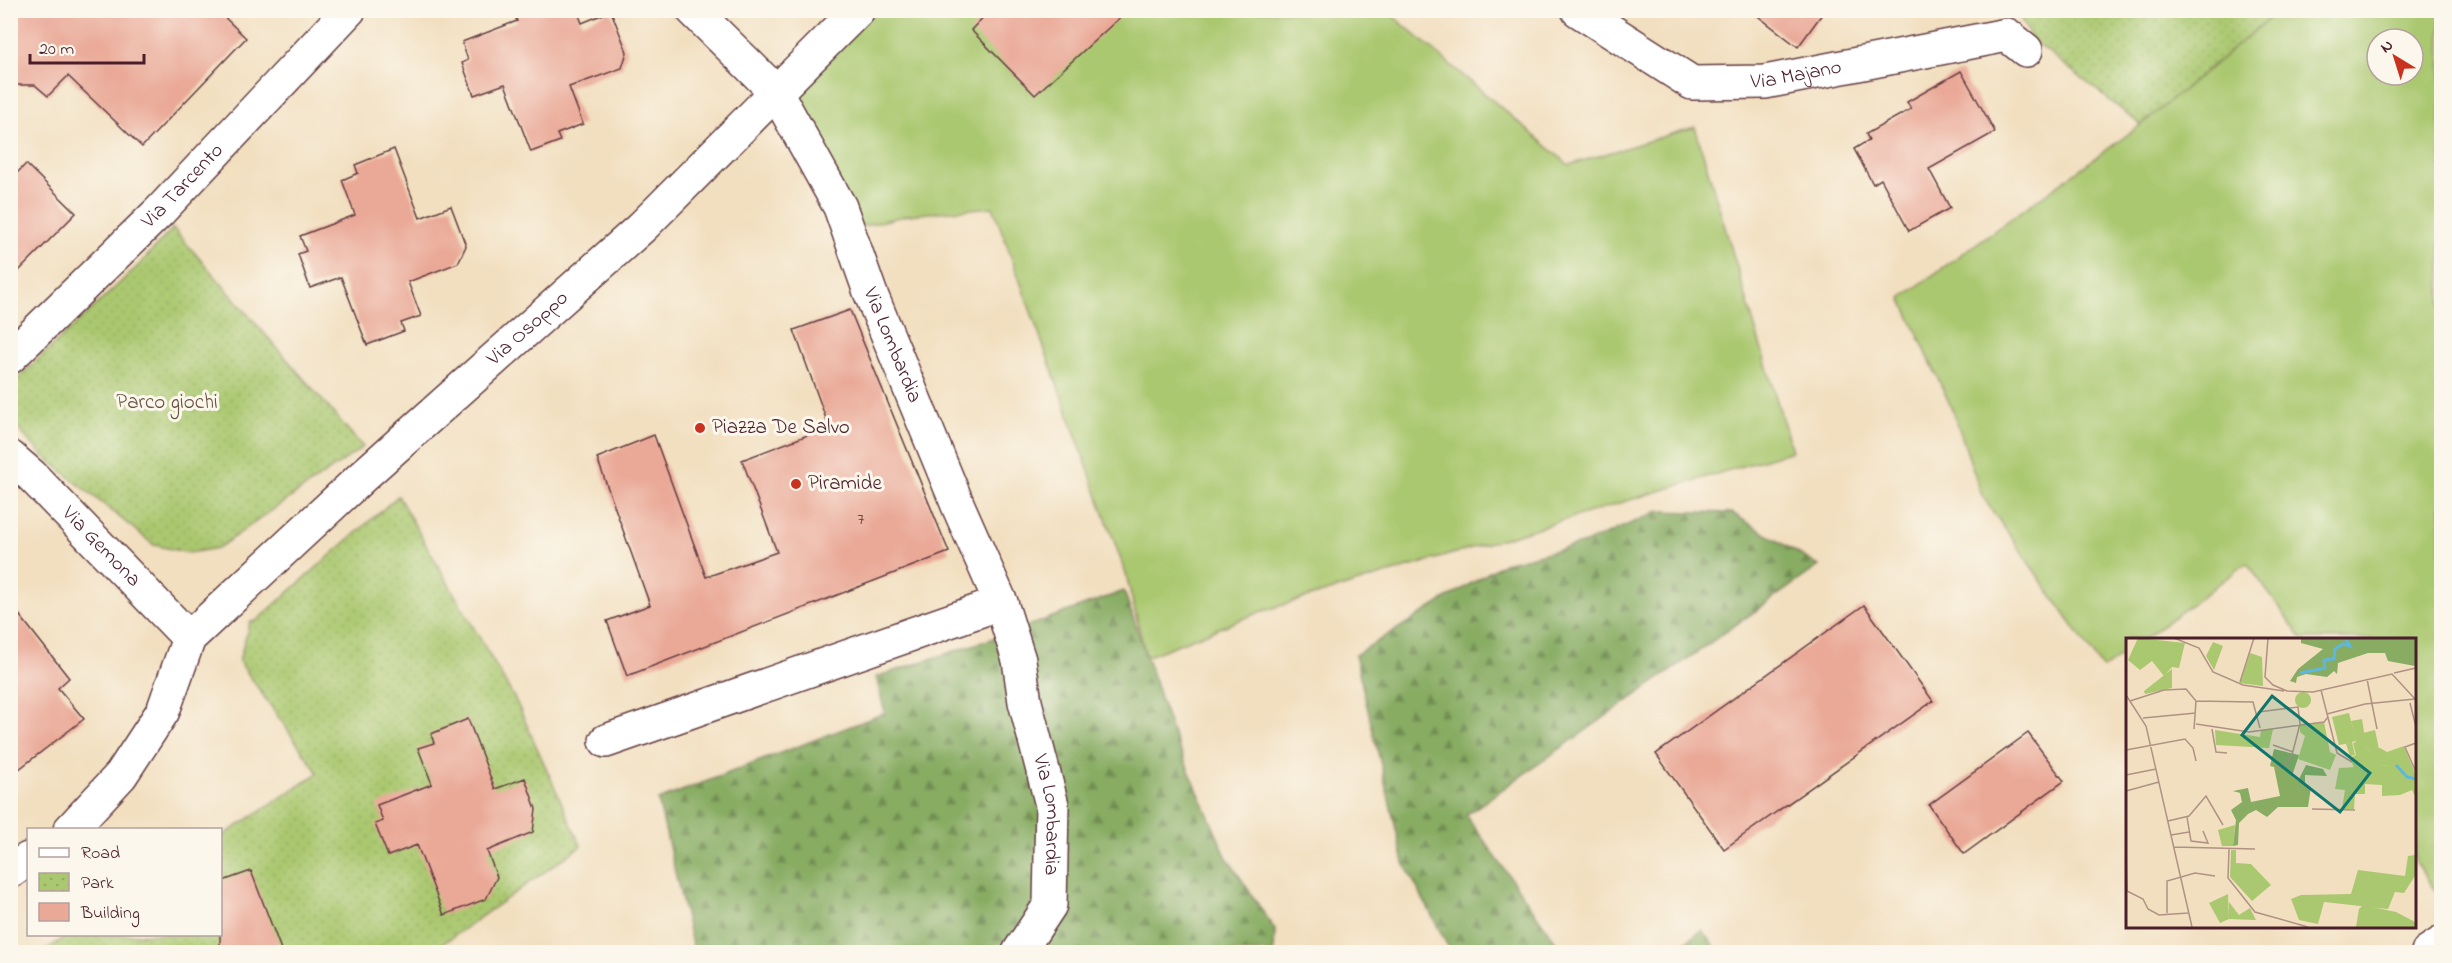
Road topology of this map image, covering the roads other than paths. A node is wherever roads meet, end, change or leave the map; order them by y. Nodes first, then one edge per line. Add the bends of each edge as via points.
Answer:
1 (349, 10) edge
2 (693, 10) edge
3 (858, 10) edge
4 (1578, 10) edge
5 (2026, 50) dead end
6 (776, 92) junction
7 (10, 357) edge
8 (10, 457) edge
9 (1001, 603) junction
10 (189, 638) junction
11 (606, 741) dead end
12 (72, 828) edge
13 (27, 860) edge
14 (10, 872) edge
15 (2442, 943) edge
16 (1019, 952) edge
17 (2428, 952) edge

1 - 7 street, Via Tarcento via 159,212
2 - 6 street
3 - 6 street, Via Osoppo
4 - 5 street, Via Majano via 1692,83 1765,82 2007,35
6 - 9 street, Via Lombardia via 840,207 874,303
6 - 10 street, Via Osoppo via 642,227 363,476
8 - 10 street, Via Gemona
9 - 11 street
9 - 16 street, Via Lombardia via 1019,660 1025,702 1052,805 1050,904
10 - 12 street via 163,711 121,775
13 - 14 street
15 - 17 street

